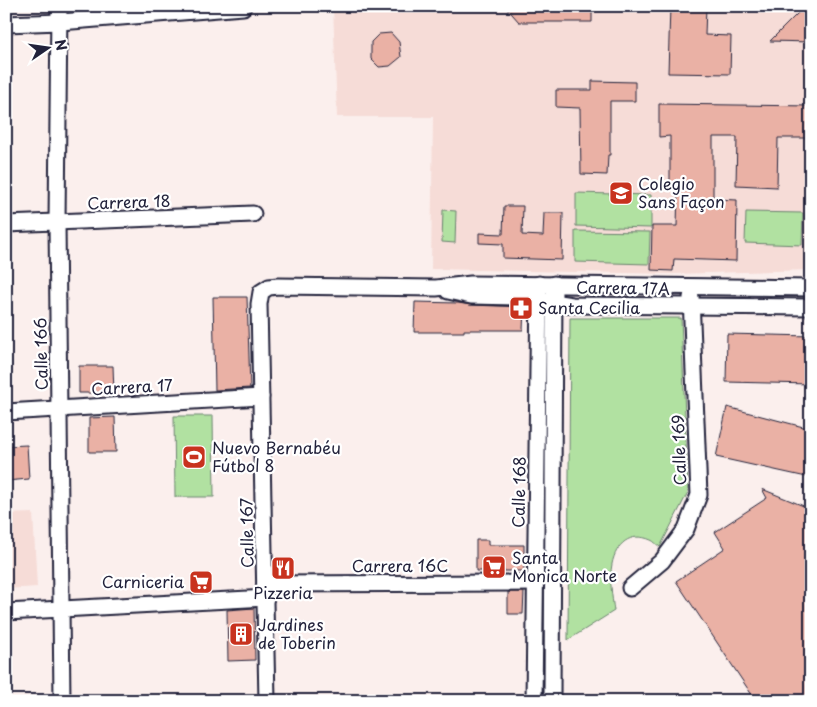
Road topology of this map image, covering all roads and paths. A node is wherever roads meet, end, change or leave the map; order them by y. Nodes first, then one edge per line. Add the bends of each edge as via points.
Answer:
1 (60, 6) edge
2 (243, 6) edge
3 (60, 22) junction
4 (6, 24) edge
5 (253, 214) dead end
6 (58, 222) junction
7 (6, 224) edge
8 (539, 284) junction
9 (554, 284) junction
10 (278, 286) joint
11 (691, 286) junction
12 (436, 288) junction
13 (811, 288) edge
14 (538, 300) junction
15 (554, 302) junction
16 (691, 306) junction
17 (811, 307) edge
18 (261, 397) junction
19 (59, 409) junction
20 (6, 412) edge
21 (536, 583) junction
22 (630, 588) dead end
23 (266, 591) junction
24 (61, 609) junction
25 (6, 612) edge
26 (62, 701) edge
27 (267, 701) edge
28 (534, 701) edge
29 (552, 701) edge

1 - 3 street, Calle 166
2 - 3 street
3 - 4 street
3 - 6 street, Calle 166
5 - 6 street, Carrera 18
6 - 7 street, Carrera 18
6 - 19 street, Calle 166
8 - 9 street, Carrera 17A
8 - 12 street, Carrera 17A via 471,284
8 - 14 street, Calle 168
9 - 11 street, Carrera 17A
9 - 15 street, Calle 168
10 - 12 street, Carrera 17A
10 - 18 street, Calle 167 via 261,292 259,304
11 - 13 street, Carrera 17A
11 - 16 street, Calle 169
12 - 14 street, Carrera 17A via 471,296
14 - 15 street, Carrera 17A
14 - 21 street, Calle 168
15 - 16 street, Carrera 17A
15 - 29 street, Calle 168
16 - 17 street, Carrera 17A
16 - 22 street, Calle 169 via 699,495 686,529 662,561
18 - 19 street, Carrera 17
18 - 23 street, Calle 167
19 - 20 street, Carrera 17
19 - 24 street, Calle 166
21 - 23 street, Carrera 16C
21 - 28 street, Calle 168
23 - 24 street, Carrera 16C
23 - 27 street, Calle 167
24 - 25 street, Carrera 16C
24 - 26 street, Calle 166

